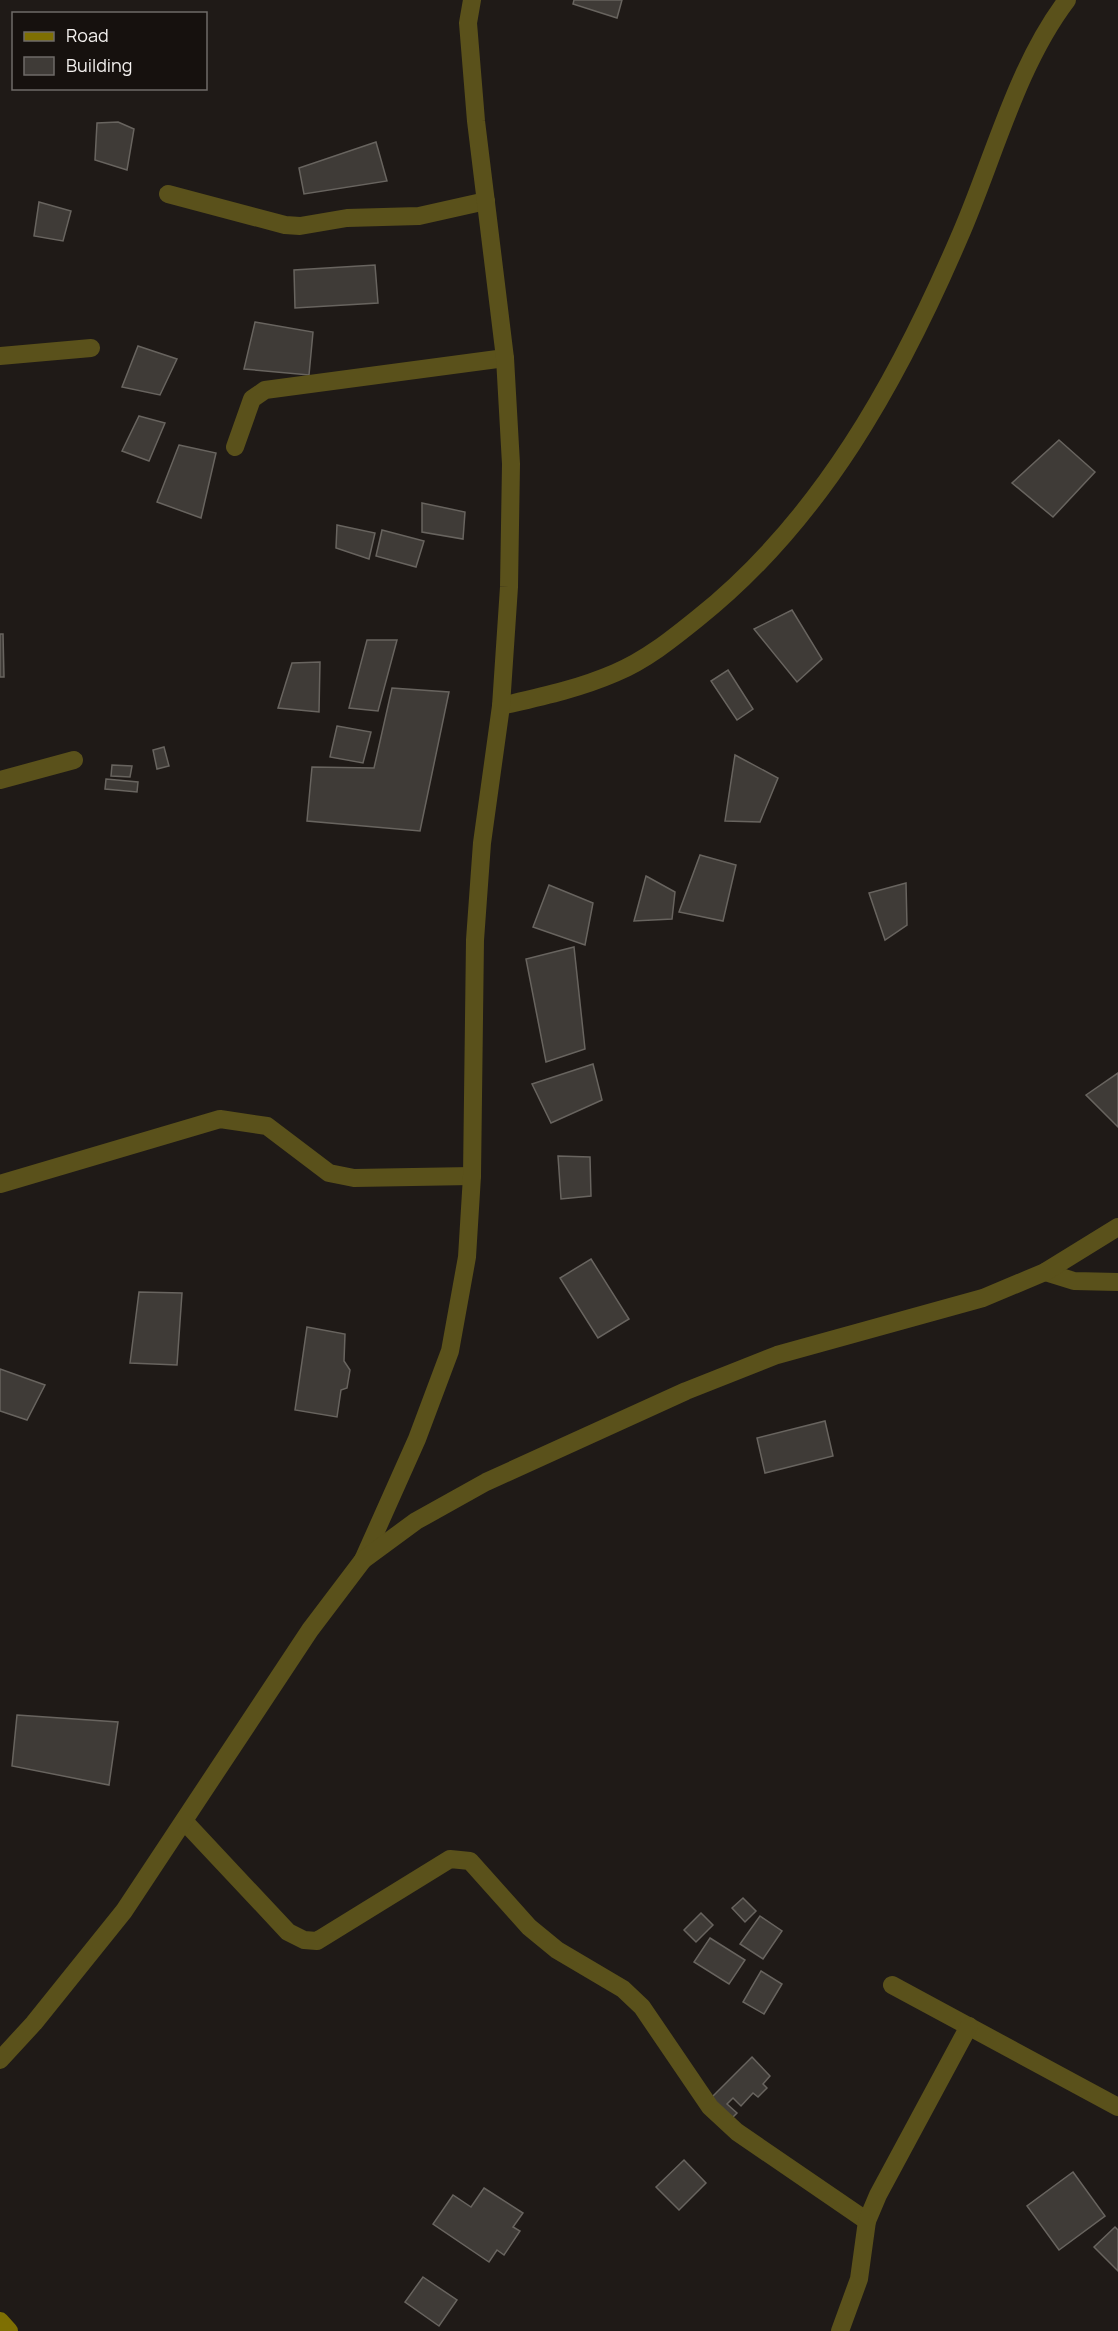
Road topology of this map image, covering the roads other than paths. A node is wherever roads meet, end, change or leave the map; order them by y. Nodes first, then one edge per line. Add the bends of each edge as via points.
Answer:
1 (472, 0) edge
2 (1067, 0) edge
3 (168, 195) dead end
4 (486, 201) junction
5 (91, 348) dead end
6 (0, 356) edge
7 (505, 358) junction
8 (235, 447) dead end
9 (501, 706) junction
10 (74, 760) dead end
11 (0, 780) edge
12 (472, 1176) junction
13 (0, 1184) edge
14 (1118, 1227) edge
15 (1045, 1272) junction
16 (1118, 1282) edge
17 (363, 1560) junction
18 (184, 1821) junction
19 (892, 1985) dead end
20 (969, 2026) junction
21 (0, 2060) edge
22 (1118, 2107) edge
23 (867, 2221) junction
24 (0, 2321) edge
25 (9, 2331) edge
26 (840, 2331) edge

1 - 4 street via 468,23
2 - 9 street via 1018,90 959,238 883,394 828,482 779,543 728,594 662,647 617,672 569,690
3 - 4 street via 300,226 347,218 419,216
4 - 7 street
5 - 6 street
7 - 8 street via 265,390 252,399
7 - 9 street via 511,464 509,587
9 - 12 street via 482,843 475,940
10 - 11 street
12 - 13 street via 354,1178 328,1173 267,1126 220,1119
12 - 17 street via 466,1257 450,1351
14 - 15 street
15 - 16 street via 1074,1281
15 - 17 street via 983,1298 777,1355 686,1391 486,1482 416,1521
17 - 18 street via 310,1630
18 - 21 street via 124,1911 34,2024
18 - 23 street via 288,1932 304,1940 317,1941 450,1859 470,1862 529,1927 557,1950 623,1989 642,2007 710,2107 737,2132
19 - 20 street
20 - 22 street
20 - 23 street
23 - 26 street via 859,2279
24 - 25 main road

